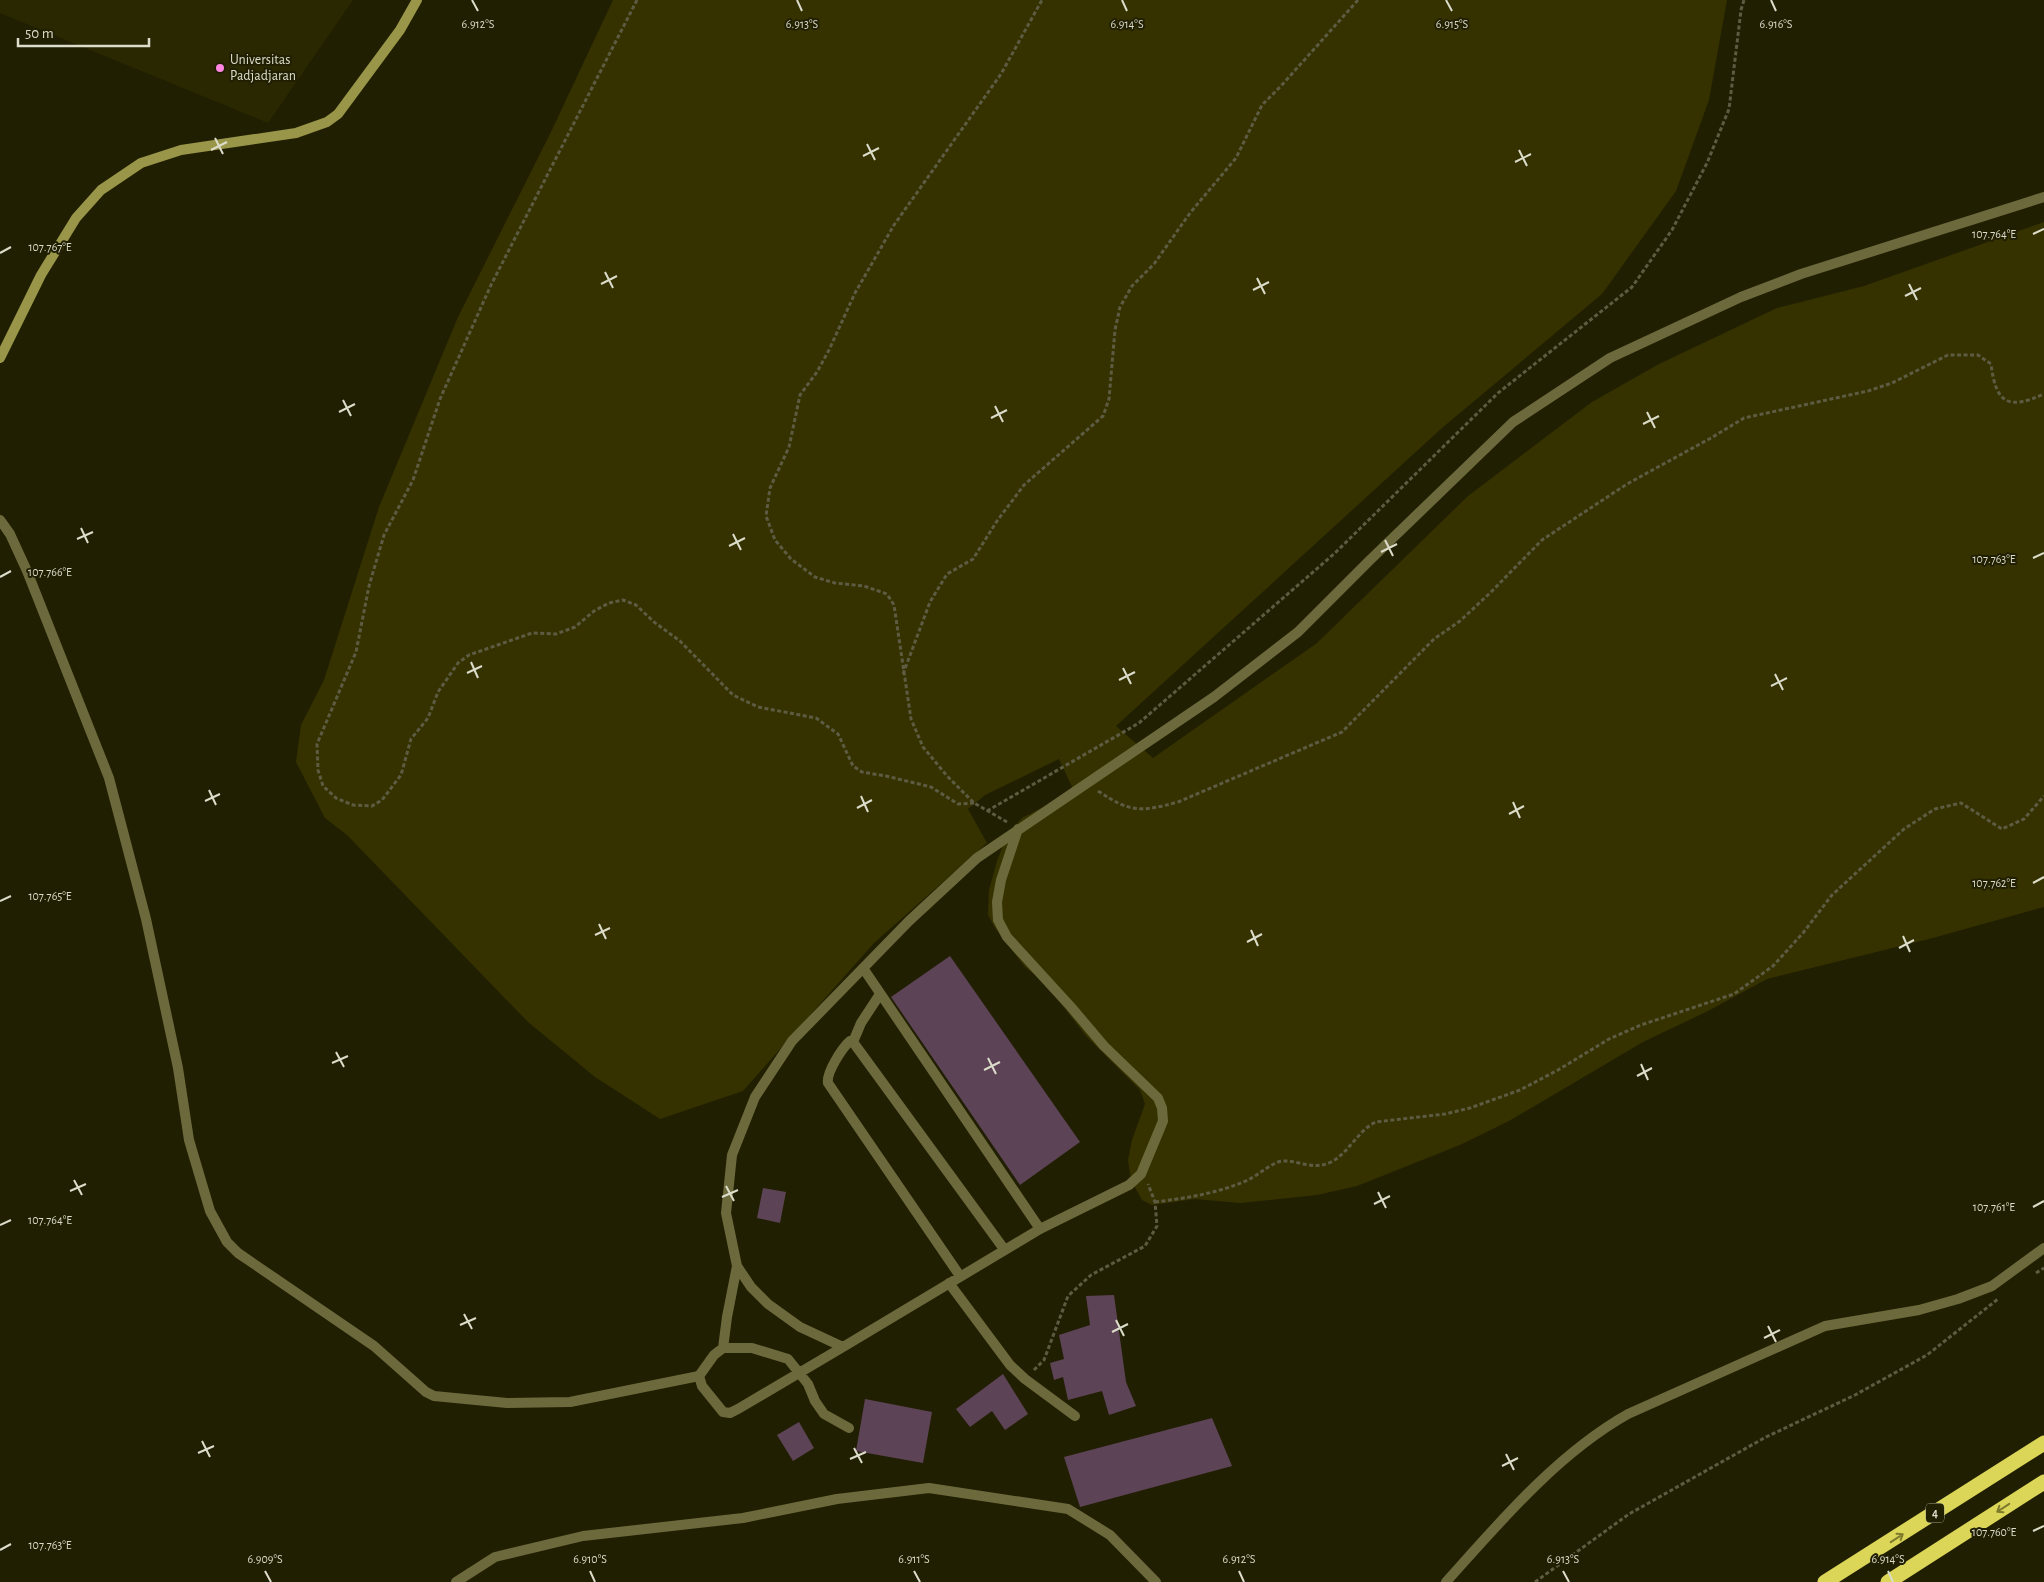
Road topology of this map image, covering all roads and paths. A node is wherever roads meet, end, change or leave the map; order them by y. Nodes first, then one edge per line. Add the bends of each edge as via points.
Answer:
1 (417, 0) edge
2 (637, 0) edge
3 (1042, 0) edge
4 (1358, 0) edge
5 (1744, 0) edge
6 (2044, 197) edge
7 (0, 358) edge
8 (2044, 394) edge
9 (0, 520) edge
10 (903, 675) junction
11 (1087, 784) junction
12 (2044, 796) edge
13 (974, 803) junction
14 (987, 810) junction
15 (1018, 829) junction
16 (863, 968) junction
17 (880, 994) junction
18 (853, 1042) junction
19 (1149, 1152) junction
20 (1155, 1202) junction
21 (1040, 1229) junction
22 (2044, 1248) edge
23 (1004, 1249) junction
24 (737, 1266) junction
25 (2044, 1268) edge
26 (960, 1276) junction
27 (2028, 1278) dead end
28 (949, 1283) junction
29 (2004, 1294) dead end
30 (843, 1347) junction
31 (723, 1348) junction
32 (800, 1374) junction
33 (699, 1376) junction
34 (1025, 1379) junction
35 (1075, 1416) dead end
36 (849, 1428) dead end
37 (2044, 1443) edge
38 (2044, 1482) edge
39 (456, 1582) edge
40 (1156, 1582) edge
41 (1446, 1582) edge
42 (1535, 1582) edge
43 (1825, 1582) edge
44 (1888, 1582) edge

1 - 7 main road via 400,30 338,114 327,122 296,133 181,150 141,163 101,190 76,218 46,267
2 - 13 path via 491,285 440,399 413,480 384,535 369,586 356,652 317,744 318,770 323,786 336,798 354,805 372,806 382,800 401,776 411,738 428,718 438,692 458,663 476,652 532,634 556,634 575,627 594,611 623,600 636,605 680,641 733,695 758,707 816,718 838,734 852,766 862,772 931,788 958,804
3 - 10 path via 1001,74 894,225 855,293 829,350 800,395 789,447 770,488 766,516 775,540 791,559 815,577 864,586 887,594 894,605
4 - 10 path via 1262,105 1236,158 1190,213 1154,264 1132,286 1120,307 1109,399 1103,416 1024,485 973,559 947,574 930,602
5 - 14 path via 1729,109 1707,163 1672,230 1632,287 1498,393 1335,553 1139,723
6 - 11 street via 1801,274 1610,358 1513,422 1298,632 1214,697
8 - 11 path via 2027,401 2011,402 2000,397 1993,384 1991,364 1978,355 1948,355 1892,383 1868,391 1744,418 1627,484 1542,540 1460,621 1434,639 1342,732 1178,802 1153,808 1133,810 1117,804
9 - 33 street via 31,579 109,778 146,919 178,1068 189,1140 210,1211 228,1242 252,1263 374,1346 434,1396 507,1404 570,1402
10 - 13 path via 911,719 923,747
11 - 15 street
12 - 20 path via 2024,819 2002,829 1960,803 1935,809 1904,829 1832,895 1773,966 1734,994 1641,1025 1520,1090 1470,1108 1376,1122 1367,1126 1332,1162 1316,1167 1279,1162 1248,1180 1197,1196
13 - 14 path
14 - 15 path
15 - 16 street via 977,858
15 - 19 street via 1000,887 998,920 1007,937 1104,1046 1158,1098 1163,1121
16 - 17 street
16 - 24 street via 792,1041 755,1097 732,1155 726,1213
17 - 18 street
17 - 21 street
18 - 23 street
18 - 26 street via 848,1043 830,1071 828,1083
19 - 20 path via 1144,1177
19 - 21 street via 1141,1174 1129,1185
20 - 34 path via 1157,1226 1145,1246 1091,1275 1068,1296 1044,1360
21 - 23 street
22 - 41 street via 1992,1286 1919,1310 1826,1326 1621,1418 1600,1430 1554,1468
23 - 26 street
24 - 30 street via 768,1304 800,1327
24 - 31 street
25 - 27 path
26 - 28 street
28 - 30 street
28 - 34 street via 1010,1365
29 - 42 path via 1927,1355 1855,1395 1766,1437 1629,1514
30 - 32 street
31 - 32 street via 752,1348 788,1360
31 - 33 street
32 - 33 street via 730,1413 718,1408 702,1386
32 - 36 street via 824,1414
34 - 35 street
43 -> 37 highway, 4
38 -> 44 highway, 4
39 - 40 street via 495,1557 583,1536 743,1518 837,1499 929,1488 1068,1509 1110,1535

